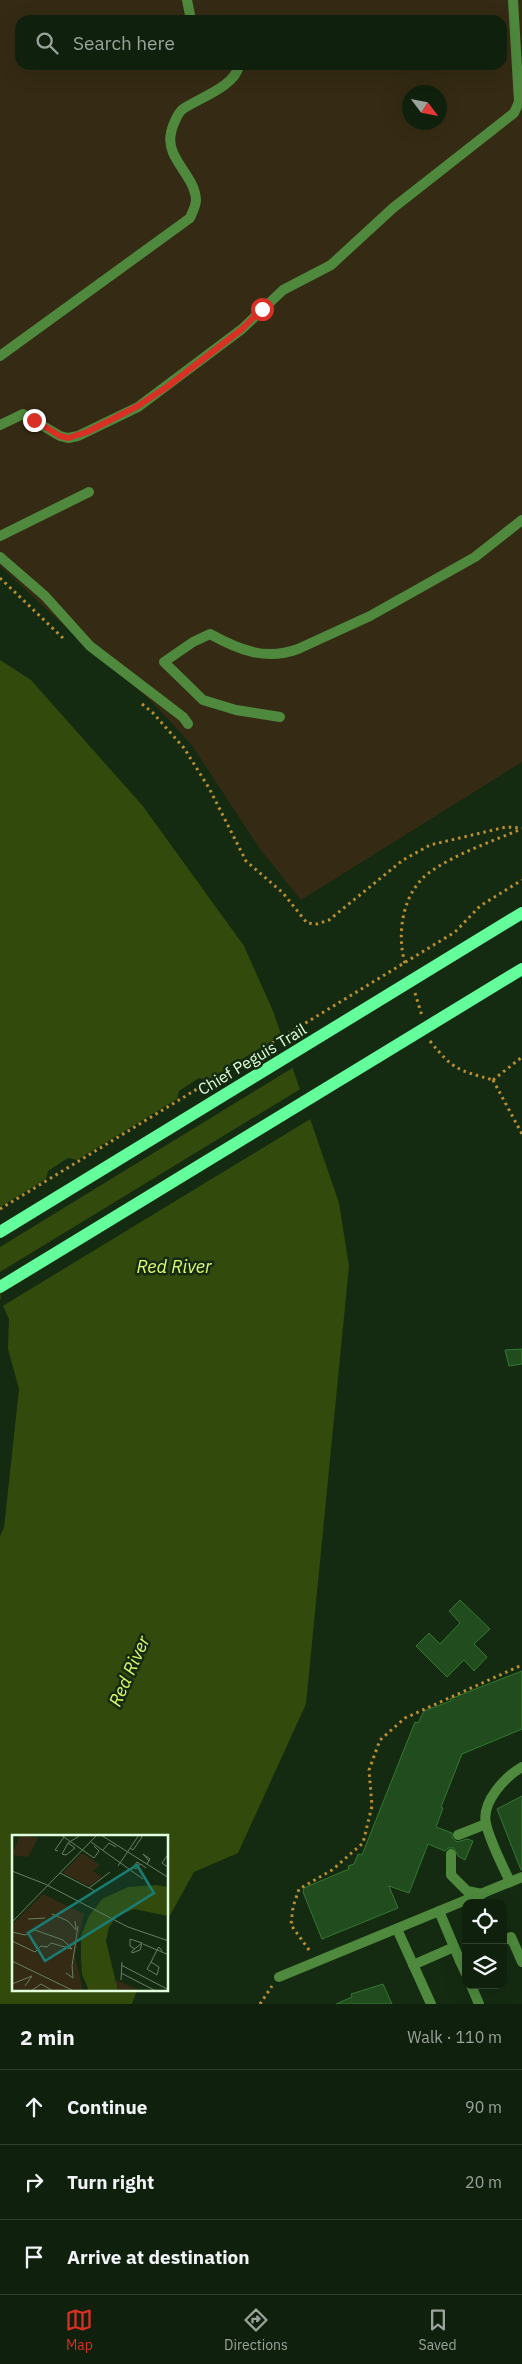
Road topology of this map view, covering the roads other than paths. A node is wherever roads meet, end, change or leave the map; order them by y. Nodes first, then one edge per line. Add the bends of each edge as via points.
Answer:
1 (187, 0) edge
2 (512, 0) edge
3 (190, 15) edge
4 (238, 70) edge
5 (0, 356) edge
6 (0, 425) edge
7 (89, 492) dead end
8 (522, 520) edge
9 (0, 536) edge
10 (0, 557) edge
11 (280, 717) dead end
12 (188, 724) dead end
13 (522, 913) edge
14 (522, 969) edge
15 (0, 1232) edge
16 (0, 1287) edge
17 (522, 1767) edge
18 (486, 1824) junction
19 (458, 1835) dead end
20 (451, 1854) dead end
21 (522, 1877) edge
22 (510, 1882) junction
23 (482, 1894) junction
24 (439, 1911) junction
25 (397, 1928) junction
26 (507, 1939) edge
27 (454, 1947) junction
28 (462, 1958) edge
29 (522, 1962) edge
30 (413, 1965) junction
31 (279, 1977) road end
32 (473, 1989) edge
33 (431, 2004) edge
34 (480, 2004) edge

1 - 3 lane
2 - 6 lane via 519,102 514,113 500,125 393,208 331,265 283,290 242,329 138,406 68,438 23,414
4 - 5 lane via 222,87 181,110 170,134 173,153 193,183 196,202 190,218
7 - 9 lane
8 - 11 lane via 475,557 370,616 298,649 287,653 259,654 239,649 210,634 164,662 203,700 236,710
10 - 12 lane via 45,596 90,646
13 - 15 main road, Chief Peguis Trail
14 - 16 main road
17 - 18 lane via 492,1796
18 - 19 lane
18 - 22 lane
20 - 23 lane via 451,1875 467,1890
21 - 22 lane
22 - 23 lane
23 - 24 lane
24 - 25 lane
24 - 27 lane
25 - 30 lane
25 - 31 lane
26 - 29 lane via 511,1937
27 - 28 lane
27 - 30 lane
30 - 33 lane
32 - 34 lane

